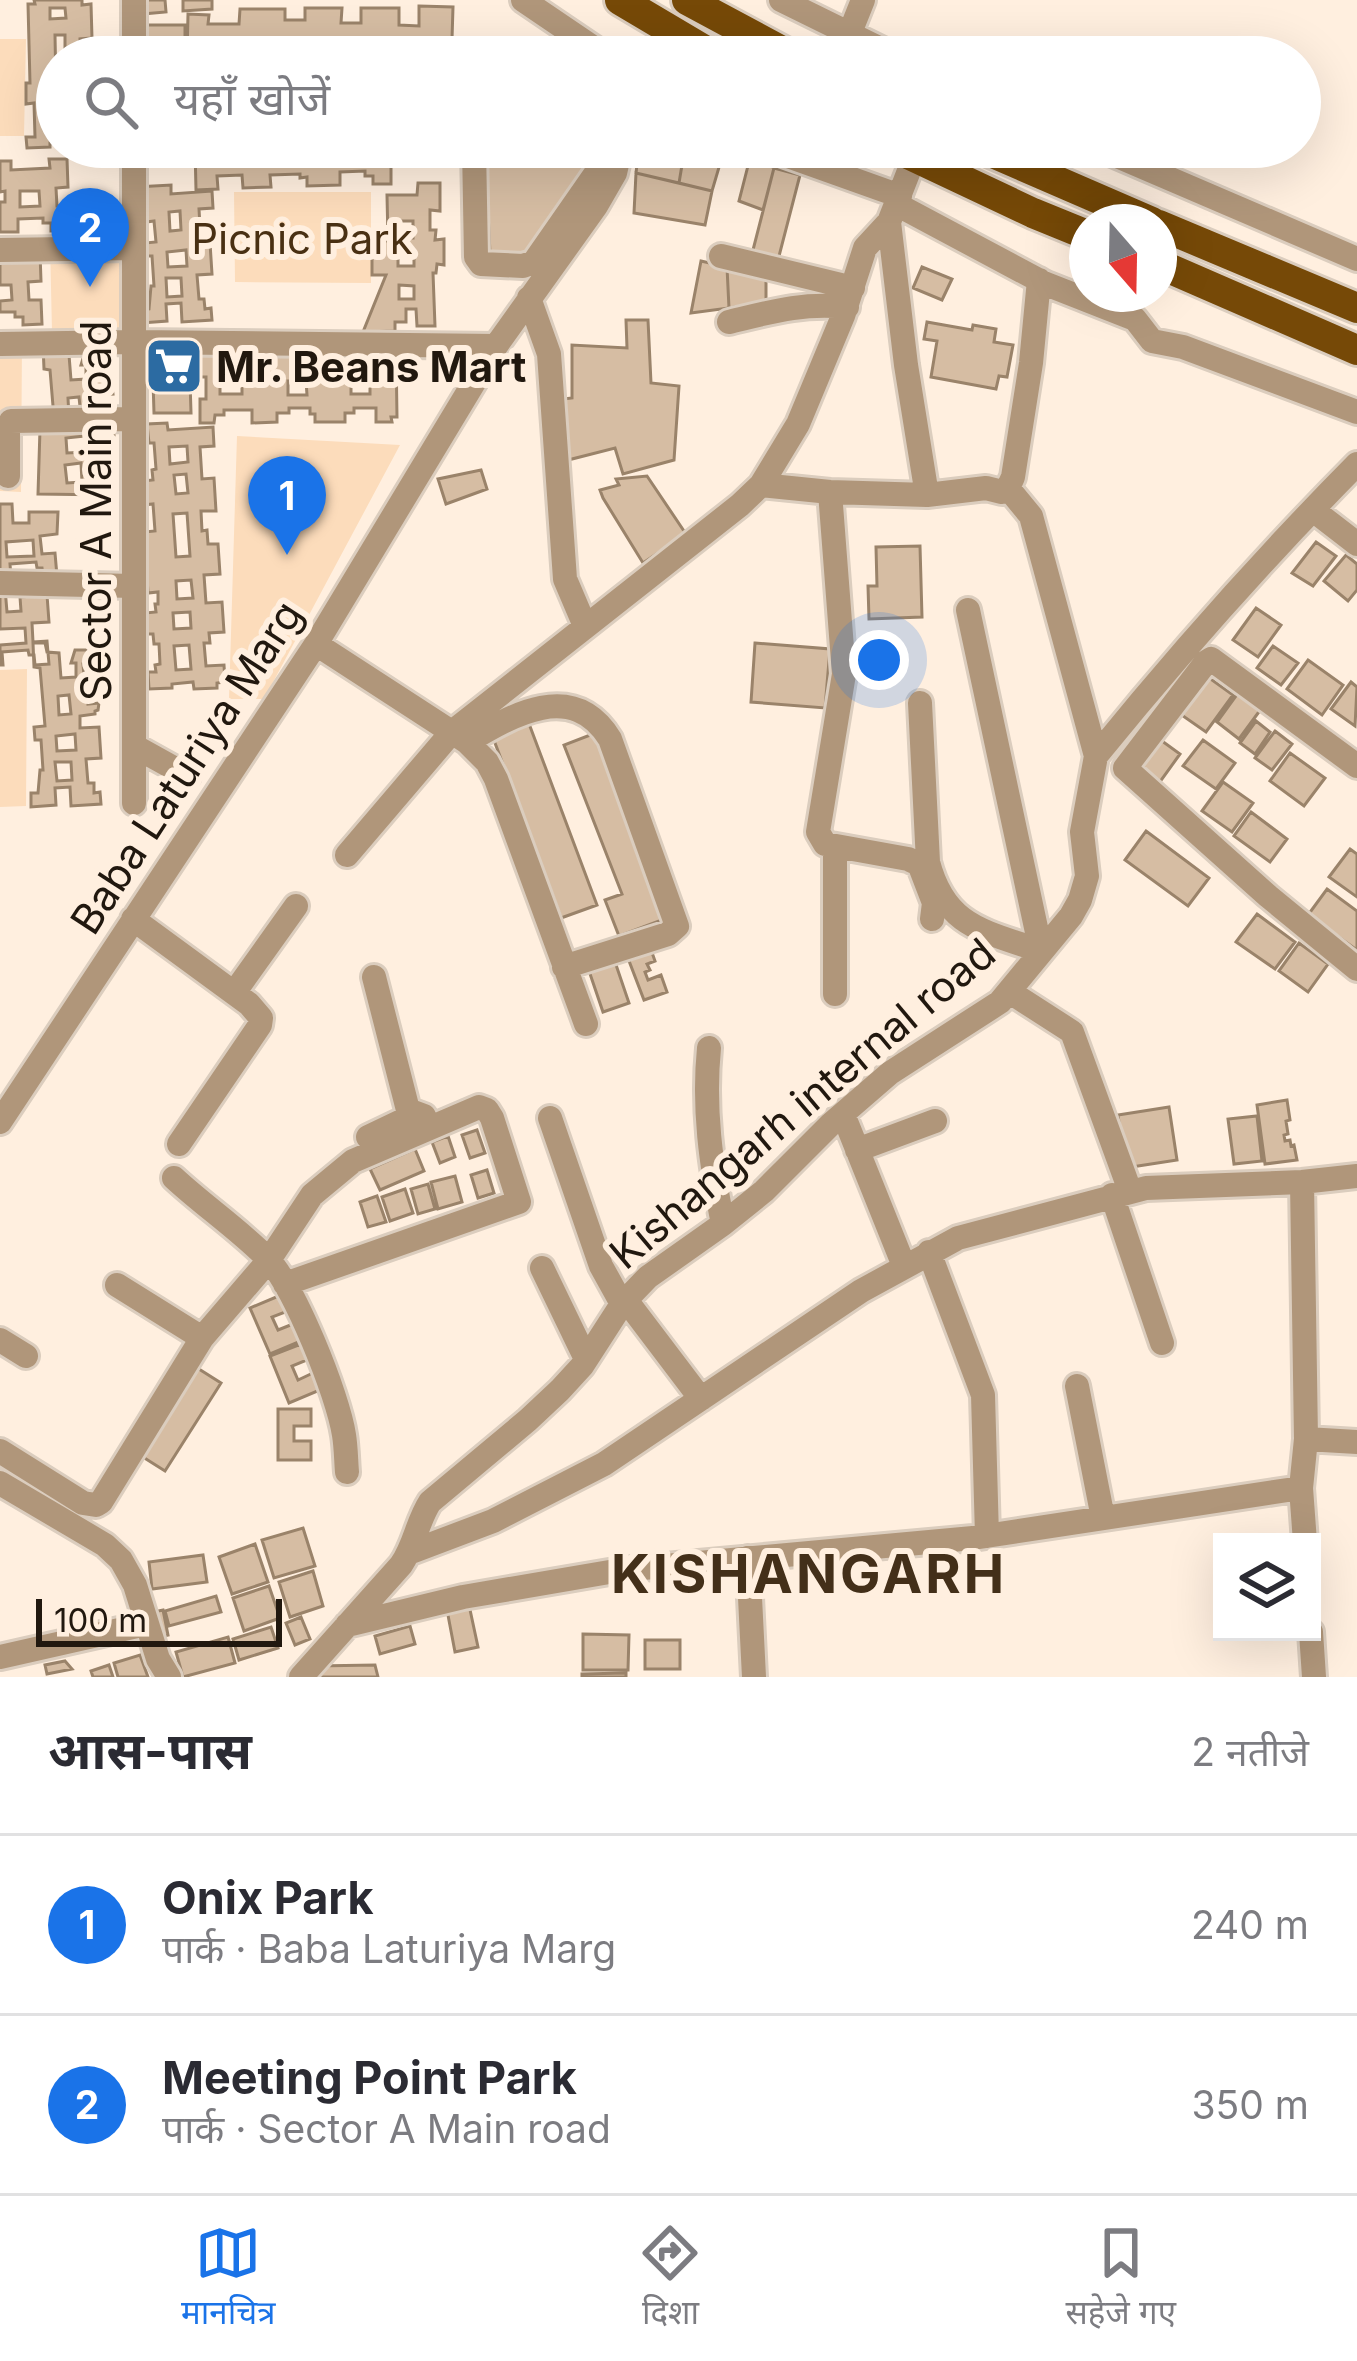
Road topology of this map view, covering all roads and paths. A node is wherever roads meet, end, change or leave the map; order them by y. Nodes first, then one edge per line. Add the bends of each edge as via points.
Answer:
1 (134, 0) edge
2 (523, 0) edge
3 (620, 0) edge
4 (687, 0) edge
5 (782, 0) edge
6 (863, 0) edge
7 (849, 34) junction
8 (134, 36) edge
9 (576, 36) edge
10 (678, 36) edge
11 (754, 36) edge
12 (853, 36) edge
13 (134, 168) edge
14 (475, 168) edge
15 (600, 168) edge
16 (616, 168) edge
17 (808, 168) edge
18 (901, 168) edge
19 (937, 168) edge
20 (1028, 168) edge
21 (1145, 168) edge
22 (1112, 204) edge
23 (895, 208) junction
24 (1069, 227) edge
25 (1177, 232) edge
26 (134, 248) junction
27 (0, 250) edge
28 (721, 256) dead end
29 (1357, 259) edge
30 (541, 266) junction
31 (1177, 272) edge
32 (1039, 280) junction
33 (529, 298) junction
34 (850, 298) junction
35 (1357, 308) edge
36 (729, 322) dead end
37 (134, 342) junction
38 (0, 344) edge
39 (496, 346) junction
40 (1357, 350) edge
41 (1357, 412) edge
42 (134, 418) junction
43 (1357, 464) edge
44 (8, 476) dead end
45 (761, 485) junction
46 (1008, 488) junction
47 (830, 492) junction
48 (927, 495) junction
49 (1313, 510) junction
50 (1357, 544) edge
51 (0, 583) edge
52 (134, 586) junction
53 (968, 610) dead end
54 (585, 626) junction
55 (316, 644) junction
56 (920, 703) dead end
57 (459, 737) junction
58 (134, 746) junction
59 (1096, 757) junction
60 (1357, 766) edge
61 (188, 776) dead end
62 (134, 803) dead end
63 (835, 845) junction
64 (347, 855) dead end
65 (296, 906) dead end
66 (133, 919) junction
67 (932, 920) dead end
68 (1041, 951) junction
69 (565, 967) junction
70 (1357, 969) edge
71 (374, 977) dead end
72 (1010, 992) junction
73 (234, 993) junction
74 (835, 994) dead end
75 (586, 1024) dead end
76 (709, 1048) dead end
77 (472, 1100) dead end
78 (843, 1114) junction
79 (415, 1115) junction
80 (550, 1118) dead end
81 (935, 1121) dead end
82 (0, 1122) edge
83 (179, 1144) dead end
84 (857, 1150) junction
85 (1357, 1176) edge
86 (174, 1178) dead end
87 (1302, 1182) junction
88 (1121, 1193) junction
89 (723, 1224) junction
90 (929, 1252) junction
91 (265, 1256) junction
92 (904, 1266) junction
93 (542, 1268) dead end
94 (285, 1284) junction
95 (117, 1285) dead end
96 (624, 1302) junction
97 (202, 1338) junction
98 (0, 1340) edge
99 (1162, 1343) dead end
100 (26, 1356) dead end
101 (586, 1359) junction
102 (1077, 1386) dead end
103 (700, 1400) junction
104 (1306, 1439) junction
105 (1357, 1442) edge
106 (0, 1451) edge
107 (347, 1472) dead end
108 (0, 1483) edge
109 (1301, 1488) junction
110 (1103, 1518) junction
111 (1304, 1533) edge
112 (987, 1536) junction
113 (411, 1552) junction
114 (748, 1558) junction
115 (146, 1624) junction
116 (345, 1625) junction
117 (1312, 1641) edge
118 (0, 1657) edge
119 (169, 1677) edge
120 (301, 1677) edge
121 (754, 1677) edge
122 (1314, 1677) edge

1 - 8 street
2 - 9 street
3 - 10 main road
4 - 11 main road
5 - 7 street
6 - 7 street
7 - 12 street
13 - 26 street, Sector A Main road
14 - 30 street via 478,261
15 - 30 street
16 - 30 street, Baba Laturiya Marg via 596,206
17 - 23 street
18 - 23 street
19 - 24 main road
20 - 22 main road
21 - 29 street
23 - 32 street
23 - 34 street via 866,248
23 - 48 street via 901,328
25 - 35 main road
26 - 27 street
26 - 37 street, Sector A Main road
28 - 34 street
30 - 33 street, Baba Laturiya Marg
31 - 40 main road
32 - 41 street via 1135,319 1152,341
32 - 46 street
33 - 39 street, Baba Laturiya Marg
33 - 54 street via 549,354 565,579
34 - 36 street
34 - 45 street via 797,424
37 - 38 street
37 - 39 street
37 - 42 street, Sector A Main road
39 - 55 street, Baba Laturiya Marg
42 - 44 street via 11,421
42 - 52 street, Sector A Main road
43 - 49 street
45 - 47 street
45 - 54 street
46 - 48 street
46 - 59 street via 1031,516
47 - 48 street
47 - 63 street via 844,674 818,832
49 - 50 street
49 - 59 street
51 - 52 street
52 - 58 street, Sector A Main road
53 - 68 street
54 - 57 street
55 - 57 street
55 - 66 street, Baba Laturiya Marg
56 - 68 street via 933,881 971,926
57 - 64 street
57 - 69 street via 496,779
57 - 69 street via 563,706 603,727 610,740 676,926
58 - 61 street
58 - 62 street, Sector A Main road
59 - 68 street, Kishangarh internal road via 1082,832 1087,876 1071,916
60 - 70 street via 1211,659 1125,768
63 - 67 street via 919,865
63 - 74 street
65 - 73 street
66 - 73 street
66 - 82 street, Baba Laturiya Marg
68 - 72 street, Kishangarh internal road
69 - 75 street
71 - 79 street
72 - 78 street, Kishangarh internal road
72 - 88 street via 1072,1032
73 - 83 street via 260,1025
76 - 89 street via 705,1099
77 - 79 street
78 - 84 street
78 - 89 street, Kishangarh internal road
79 - 91 street via 354,1144 304,1183
80 - 96 street via 601,1266
81 - 84 street
84 - 92 street
85 - 87 street
86 - 91 street
87 - 88 street
87 - 104 street
88 - 90 street
88 - 99 street
89 - 96 street, Kishangarh internal road
90 - 92 street
90 - 112 street via 983,1395
91 - 94 street
91 - 94 street via 312,1195 352,1161 487,1110 519,1202
91 - 97 street
92 - 103 street
93 - 101 street
94 - 107 street via 336,1403
95 - 97 street
96 - 101 street, Kishangarh internal road
96 - 103 street
97 - 106 street via 96,1505
98 - 100 street
101 - 113 street, Kishangarh internal road via 528,1420 437,1494
102 - 110 street
103 - 113 street via 533,1502
104 - 105 street
104 - 109 street
108 - 115 street via 121,1560
109 - 110 street
109 - 111 street
110 - 112 street
112 - 114 street
113 - 116 street
114 - 116 street via 504,1589
114 - 121 street
115 - 118 street
115 - 119 street
116 - 120 street
117 - 122 street

